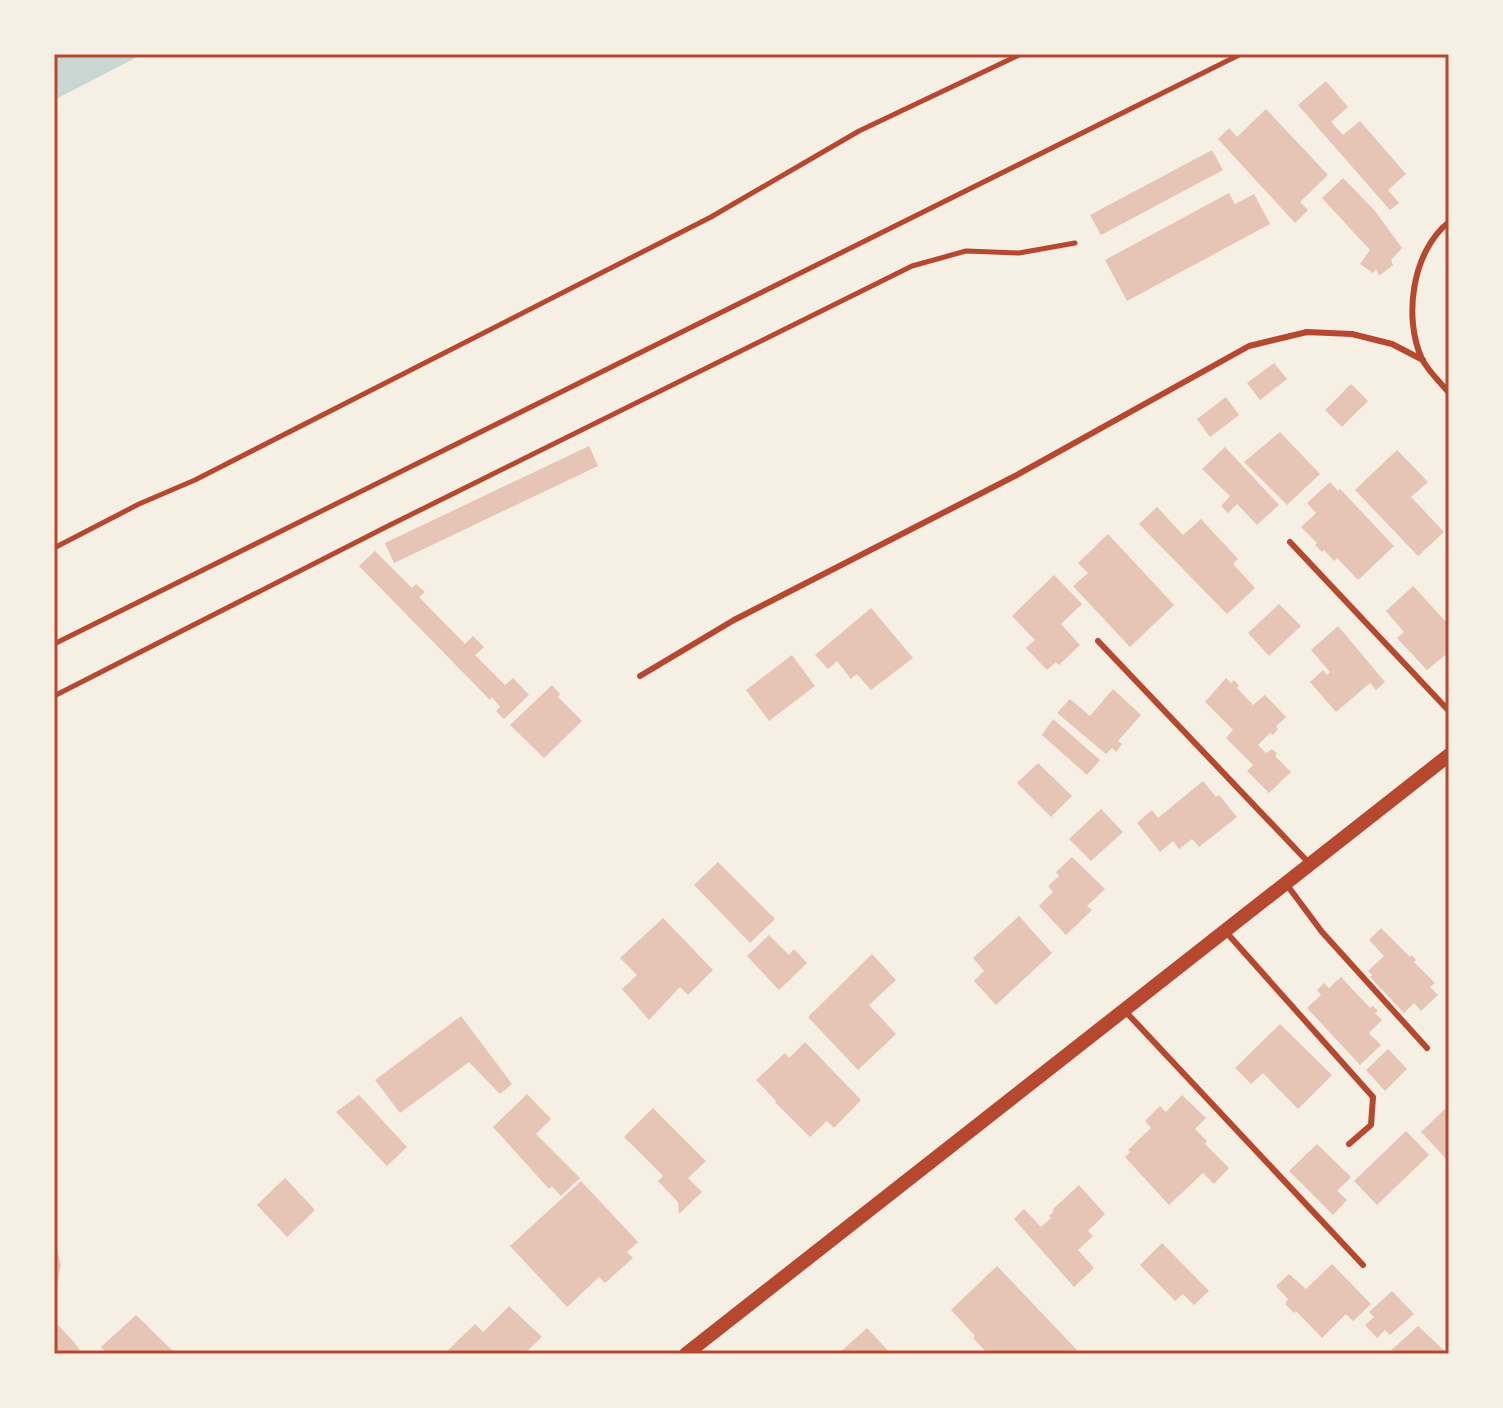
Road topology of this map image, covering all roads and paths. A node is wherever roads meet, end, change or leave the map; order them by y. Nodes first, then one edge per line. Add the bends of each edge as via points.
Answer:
1 (1021, 54) edge
2 (1241, 54) edge
3 (1449, 222) edge
4 (1075, 243) dead end
5 (1423, 360) junction
6 (1449, 393) edge
7 (1290, 542) dead end
8 (54, 548) edge
9 (1098, 641) dead end
10 (54, 644) edge
11 (640, 676) dead end
12 (54, 696) edge
13 (1449, 711) edge
14 (1449, 755) edge
15 (1311, 866) junction
16 (1287, 885) junction
17 (1226, 932) junction
18 (1125, 1011) junction
19 (1427, 1048) dead end
20 (1349, 1144) dead end
21 (1363, 1265) dead end
22 (686, 1354) edge

1 - 8 path via 859,131 658,244
2 - 10 path
3 - 5 lane via 1436,232 1415,285 1412,323
4 - 12 path via 1019,253 966,251 912,266
5 - 6 lane
5 - 11 lane via 1392,344 1352,334 1307,332 1249,346 1017,475 734,620
7 - 13 lane
9 - 15 lane
14 - 15 street
15 - 16 street
16 - 17 street
16 - 19 lane via 1322,932
17 - 18 street
17 - 20 lane via 1373,1097 1371,1125
18 - 21 lane
18 - 22 street

